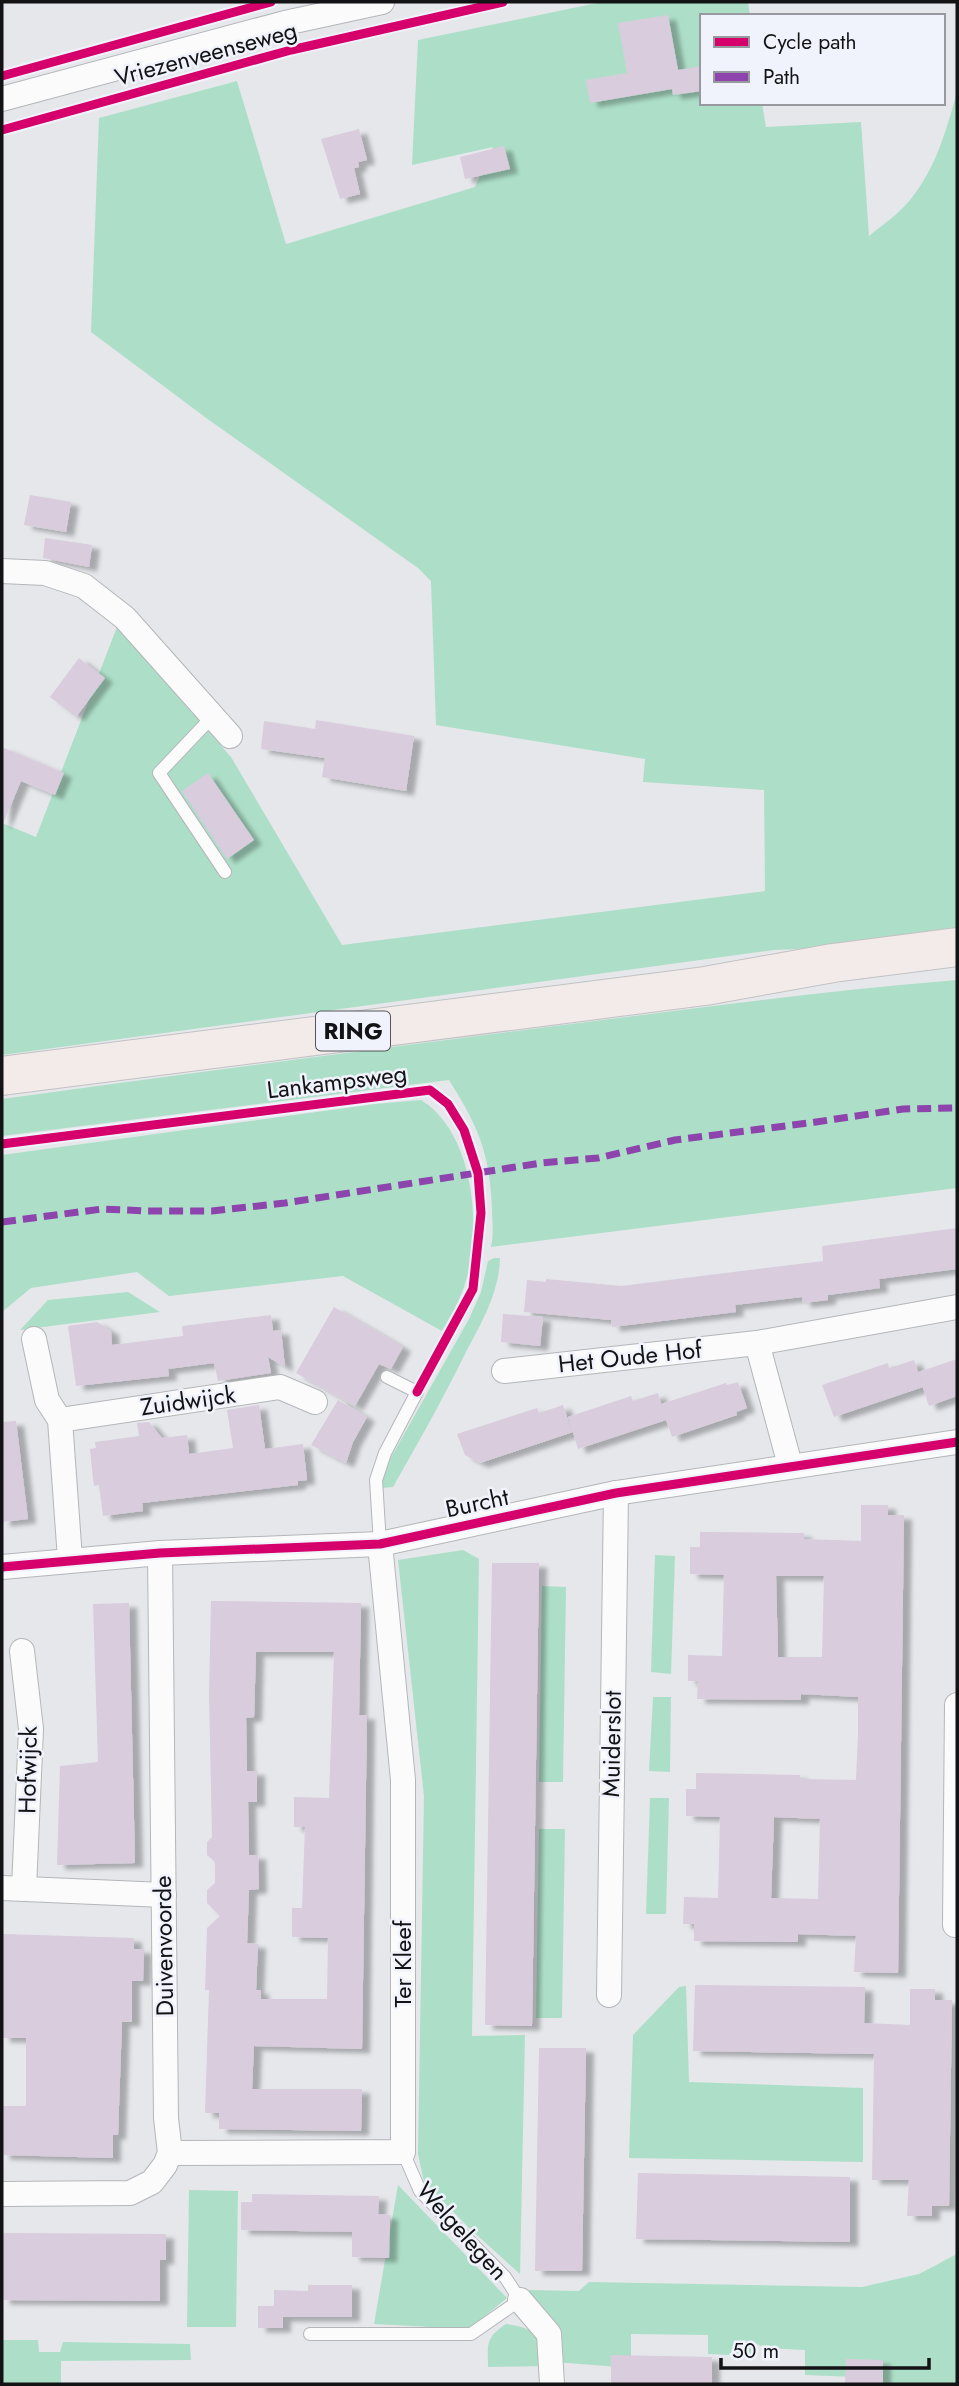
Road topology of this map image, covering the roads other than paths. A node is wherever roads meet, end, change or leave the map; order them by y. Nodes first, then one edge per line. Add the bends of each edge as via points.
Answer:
1 (382, 2) edge
2 (2, 99) edge
3 (2, 571) edge
4 (213, 716) junction
5 (230, 736) dead end
6 (225, 872) dead end
7 (957, 947) edge
8 (957, 973) edge
9 (705, 986) junction
10 (2, 1076) edge
11 (957, 1307) edge
12 (34, 1339) dead end
13 (757, 1343) junction
14 (504, 1371) dead end
15 (387, 1377) dead end
16 (315, 1402) dead end
17 (60, 1420) junction
18 (957, 1442) edge
19 (790, 1465) junction
20 (616, 1493) junction
21 (380, 1544) junction
22 (160, 1553) junction
23 (70, 1559) junction
24 (2, 1567) edge
25 (22, 1651) dead end
26 (957, 1705) edge
27 (13, 1889) edge
28 (164, 1895) junction
29 (954, 1925) dead end
30 (609, 1995) dead end
31 (403, 2152) junction
32 (170, 2153) junction
33 (2, 2194) edge
34 (520, 2300) junction
35 (310, 2333) dead end
36 (552, 2384) edge

1 - 2 street, Vriezenveenseweg via 285,23
3 - 4 street via 45,573 84,586 125,618
4 - 5 street
4 - 6 lane via 159,773
7 - 9 main road, RING
8 - 9 main road, RING via 859,982
9 - 10 main road, RING
11 - 13 street, Het Oude Hof
12 - 17 street via 47,1400
13 - 14 street, Het Oude Hof
13 - 19 street
15 - 21 lane via 417,1392 376,1480
16 - 17 street, Zuidwijck via 280,1387
17 - 23 street
18 - 19 street, Burcht
19 - 20 street, Burcht
20 - 21 street, Burcht
20 - 30 street, Muiderslot
21 - 22 street, Burcht
21 - 31 street, Ter Kleef via 403,1780
22 - 23 street, Burcht
22 - 28 street, Duivenvoorde
23 - 24 street, Burcht
25 - 27 street, Hofwijck via 31,1728
26 - 29 street
27 - 28 street, Hofwijck
28 - 32 street, Duivenvoorde
31 - 32 street
31 - 34 lane, Welgelegen via 420,2191 505,2277
32 - 33 street via 152,2182 130,2193
34 - 35 lane, Welgelegen via 471,2333
34 - 36 street via 549,2334

